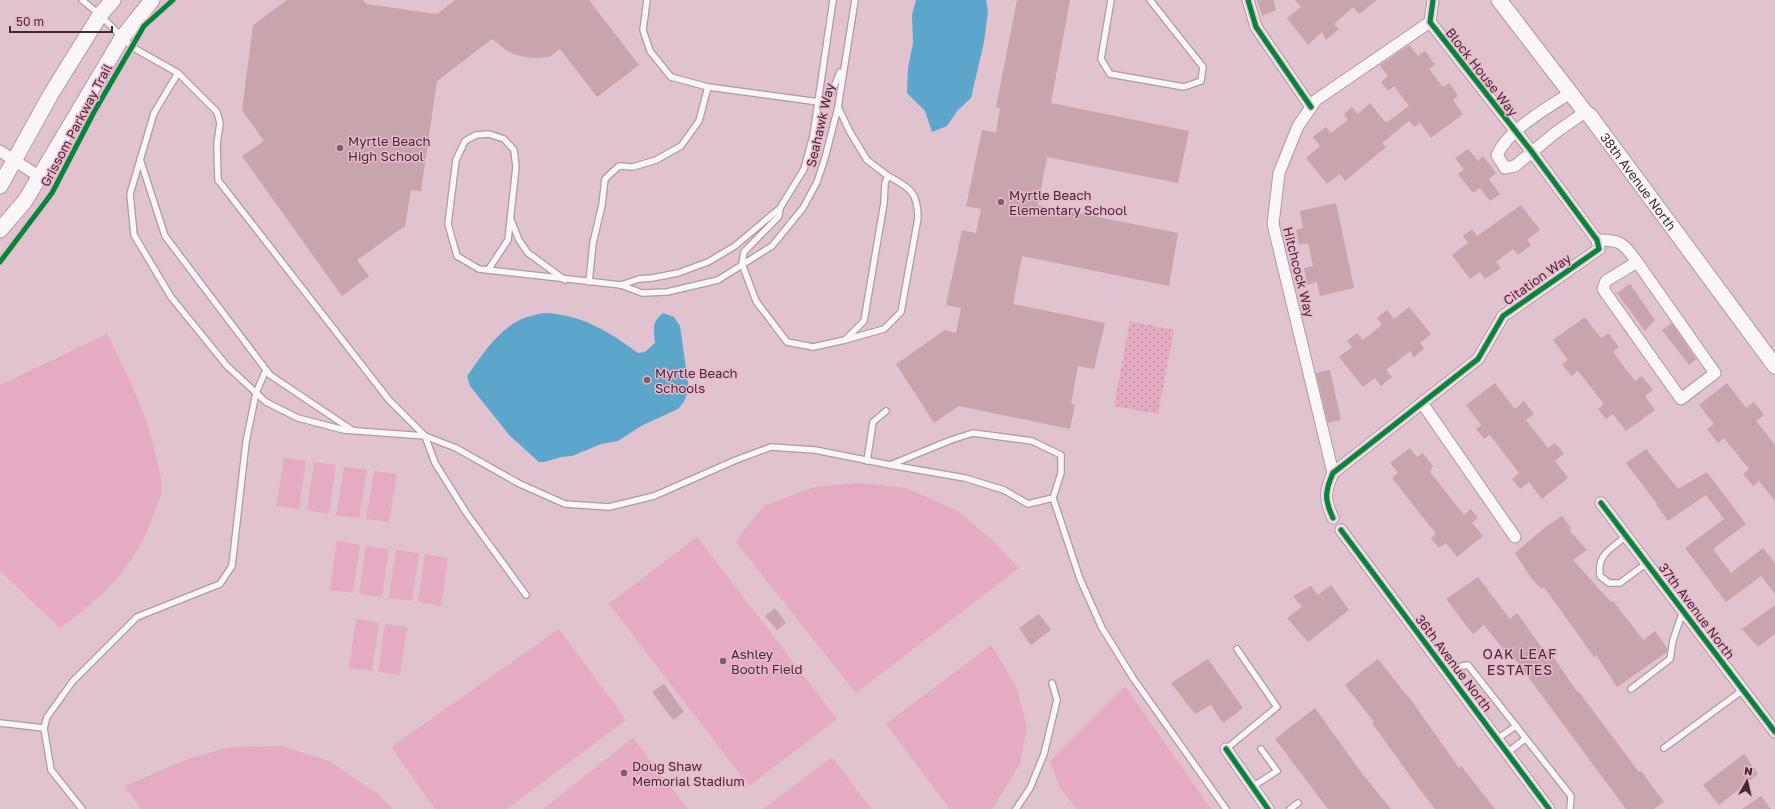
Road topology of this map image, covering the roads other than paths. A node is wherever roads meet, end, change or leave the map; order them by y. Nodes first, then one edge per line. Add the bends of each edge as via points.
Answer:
1 (82, 0) edge
2 (113, 0) edge
3 (152, 0) edge
4 (647, 0) edge
5 (833, 0) edge
6 (856, 0) edge
7 (1111, 0) edge
8 (1150, 0) edge
9 (1248, 0) edge
10 (1433, 0) edge
11 (1499, 0) edge
12 (100, 15) junction
13 (1430, 22) junction
14 (122, 38) junction
15 (844, 63) junction
16 (178, 73) junction
17 (708, 87) junction
18 (1570, 93) junction
19 (819, 102) junction
20 (838, 107) junction
21 (1311, 107) junction
22 (1585, 112) junction
23 (1515, 132) junction
24 (0, 151) edge
25 (1532, 152) junction
26 (140, 159) junction
27 (14, 161) junction
28 (888, 176) junction
29 (40, 177) junction
30 (0, 186) edge
31 (780, 208) junction
32 (510, 219) junction
33 (0, 230) edge
34 (1597, 240) junction
35 (1637, 262) junction
36 (742, 264) junction
37 (488, 270) junction
38 (565, 280) junction
39 (589, 282) junction
40 (621, 285) junction
41 (845, 340) junction
42 (1775, 366) edge
43 (266, 370) junction
44 (256, 393) junction
45 (1422, 403) junction
46 (886, 411) dead end
47 (352, 430) junction
48 (425, 436) junction
49 (867, 461) junction
50 (890, 465) junction
51 (1334, 473) junction
52 (1053, 498) junction
53 (1601, 503) dead end
54 (1333, 518) dead end
55 (1341, 530) dead end
56 (1516, 537) dead end
57 (1625, 537) junction
58 (1646, 563) junction
59 (526, 595) dead end
60 (1683, 611) junction
61 (1236, 649) dead end
62 (1448, 674) junction
63 (1052, 683) dead end
64 (1631, 689) dead end
65 (1743, 690) junction
66 (0, 723) edge
67 (1516, 726) junction
68 (44, 728) junction
69 (1775, 732) edge
70 (1497, 739) junction
71 (1526, 739) junction
72 (1664, 748) dead end
73 (1226, 749) joint
74 (1261, 749) dead end
75 (1507, 753) junction
76 (1252, 787) junction
77 (1298, 803) dead end
78 (82, 809) edge
79 (1016, 809) edge
80 (1226, 809) edge
81 (1268, 809) edge
82 (1290, 809) edge
83 (1549, 809) edge
84 (1570, 809) edge

1 - 12 lane
2 - 12 main road
3 - 14 main road
4 - 17 lane via 643,30 650,51 671,77
5 - 19 lane, Seahawk Way
6 - 15 lane, Seahawk Way
7 - 8 lane via 1101,59 1110,74 1184,87 1201,81 1203,67
9 - 21 street via 1256,27
10 - 13 street, Block House Way
11 - 18 main road, 38th Avenue North
12 - 14 lane
12 - 27 main road via 51,94
13 - 21 street, Hitchcock Way via 1316,100
13 - 23 street, Block House Way
14 - 16 lane
14 - 29 main road
15 - 19 lane via 832,92
15 - 20 lane, Seahawk Way
16 - 26 lane via 154,113
16 - 48 lane via 217,112 220,123 217,144 218,180 389,400
17 - 19 lane
17 - 39 lane via 699,120 680,146 656,160 634,167 619,166 605,179 593,243
18 - 22 main road, 38th Avenue North
18 - 23 street, Block House Way
19 - 31 lane, Seahawk Way via 804,169
20 - 28 lane via 867,160
20 - 36 lane, Seahawk Way via 817,182 803,208 772,246
21 - 51 street, Hitchcock Way via 1298,126 1279,173 1273,224
22 - 25 street
22 - 42 main road, 38th Avenue North
23 - 25 street, Block House Way
23 - 25 street via 1501,146 1496,156 1505,168 1515,166
24 - 27 street
25 - 34 street
26 - 43 lane via 165,236
26 - 44 lane via 130,194 134,235 171,297 227,366
27 - 29 street
27 - 30 main road
28 - 41 lane via 864,322
28 - 41 lane via 909,188 918,205 918,218 901,312 884,329
29 - 33 main road via 25,201
31 - 36 lane via 779,216 744,252
31 - 40 lane, Seahawk Way via 735,246 708,262 678,273 639,279
32 - 37 lane, Seahawk Way via 508,240
32 - 37 lane, Seahawk Way via 516,168 514,150 504,139 489,134 476,135 466,141 456,160 448,224 457,256 479,269
32 - 38 lane, Seahawk Way via 528,253
34 - 35 street via 1616,240 1627,248
34 - 45 street, Citation Way via 1599,249 1503,316 1478,359
35 - 35 street via 1715,373 1681,399 1603,289 1606,281
36 - 40 lane, Seahawk Way via 718,280 667,292 642,293
36 - 41 lane via 756,302 787,342 813,347
37 - 38 lane, Seahawk Way
38 - 39 lane, Seahawk Way
39 - 40 lane, Seahawk Way
43 - 44 lane
43 - 47 lane
44 - 47 lane via 266,402 298,418
44 - 68 lane via 246,442 232,566 220,584 137,617 73,681 47,717
45 - 51 street, Citation Way
45 - 56 street
46 - 49 lane via 873,422
47 - 48 lane
48 - 49 lane via 456,448 520,484 565,504 608,507 654,496 771,447 815,450
48 - 59 lane via 434,463 467,514
49 - 50 lane
50 - 52 lane via 965,478 1004,490 1028,504
50 - 52 lane via 973,433 1032,441 1061,455 1061,473
51 - 54 street, Citation Way via 1326,489 1327,507
52 - 80 lane via 1080,579 1102,628 1133,678
53 - 57 street, 37th Avenue North
55 - 62 street, 36th Avenue North
57 - 58 street, 37th Avenue North
57 - 58 lane via 1604,555 1598,564 1600,576 1609,583 1620,583
58 - 60 street, 37th Avenue North
60 - 64 lane via 1673,640 1670,660
60 - 65 street, 37th Avenue North
61 - 73 lane via 1277,707
62 - 67 lane via 1468,665
62 - 70 street, 36th Avenue North
63 - 79 lane via 1057,700 1044,754 1030,788
65 - 69 street, 37th Avenue North
65 - 72 lane
66 - 68 lane
67 - 70 lane
67 - 71 lane
68 - 78 lane via 51,770
70 - 75 street, 36th Avenue North
71 - 75 lane
71 - 84 lane via 1571,796
73 - 76 street
74 - 76 lane via 1277,771
75 - 83 street, 36th Avenue North
76 - 81 street
77 - 82 lane

